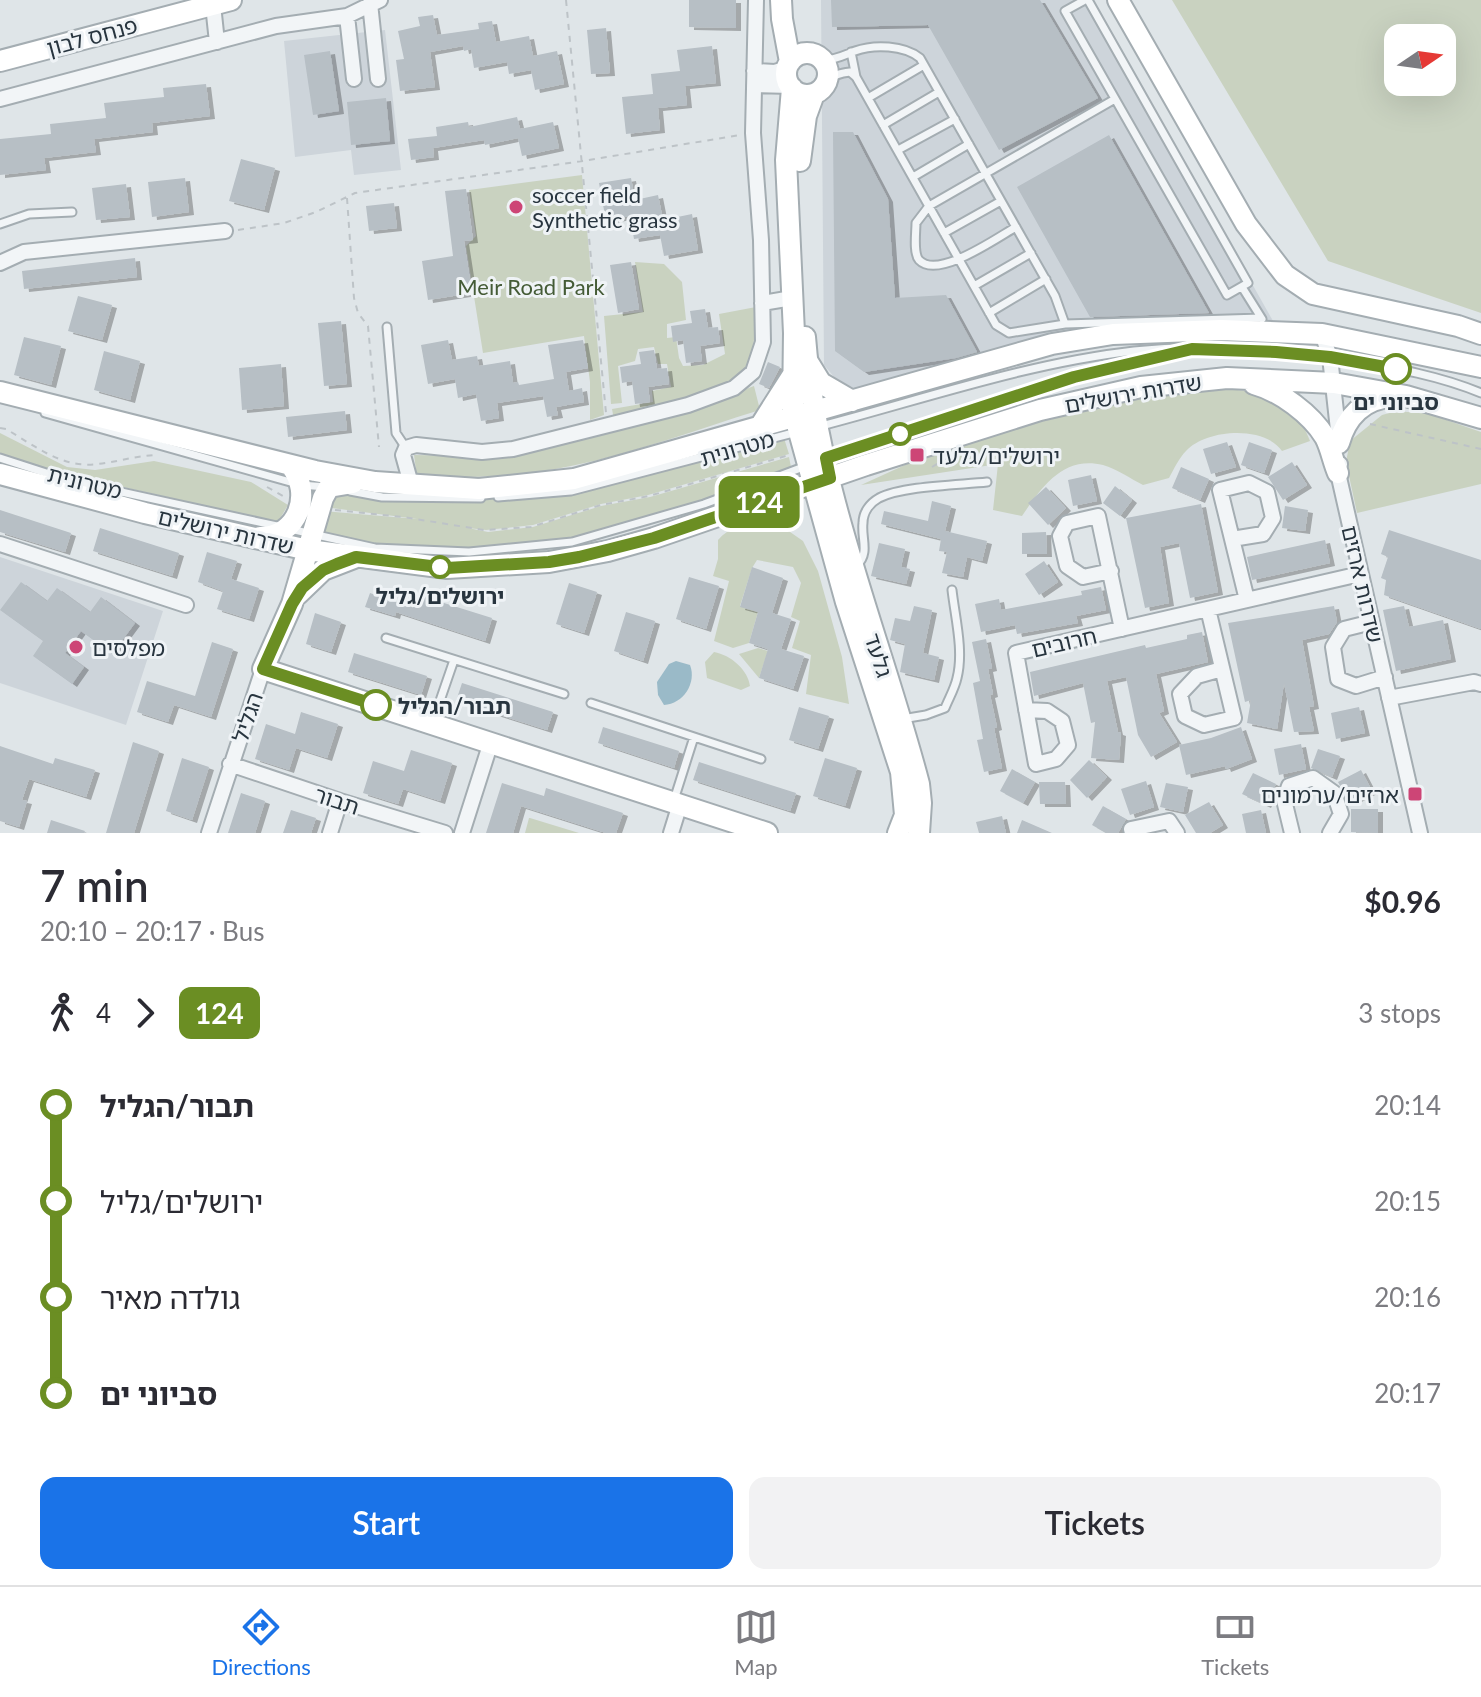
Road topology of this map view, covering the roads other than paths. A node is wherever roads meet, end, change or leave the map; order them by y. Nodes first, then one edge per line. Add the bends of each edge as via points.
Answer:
1 (180, 0) edge
2 (756, 0) edge
3 (781, 0) edge
4 (792, 0) edge
5 (1086, 0) edge
6 (1118, 0) edge
7 (222, 2) edge
8 (375, 2) edge
9 (347, 16) junction
10 (217, 42) junction
11 (0, 49) edge
12 (851, 52) junction
13 (818, 57) junction
14 (0, 61) edge
15 (924, 65) junction
16 (790, 76) junction
17 (856, 77) junction
18 (754, 78) junction
19 (354, 79) dead end
20 (378, 79) dead end
21 (820, 88) junction
22 (939, 92) junction
23 (868, 98) junction
24 (0, 99) edge
25 (1115, 99) junction
26 (955, 119) junction
27 (883, 125) junction
28 (969, 144) junction
29 (898, 150) junction
30 (986, 173) junction
31 (913, 177) junction
32 (1001, 201) junction
33 (929, 206) junction
34 (72, 212) dead end
35 (0, 224) edge
36 (1016, 227) junction
37 (225, 231) road end
38 (944, 233) junction
39 (761, 240) junction
40 (790, 243) junction
41 (1031, 253) junction
42 (960, 260) junction
43 (0, 263) edge
44 (1046, 279) junction
45 (974, 286) junction
46 (1242, 287) junction
47 (792, 298) junction
48 (762, 303) junction
49 (989, 313) junction
50 (1065, 324) junction
51 (1265, 325) junction
52 (387, 327) dead end
53 (1322, 334) junction
54 (1481, 334) edge
55 (1192, 349) junction
56 (1330, 357) junction
57 (807, 360) junction
58 (1481, 367) edge
59 (792, 376) junction
60 (1227, 378) junction
61 (1334, 383) junction
62 (0, 392) edge
63 (1481, 393) edge
64 (1406, 396) junction
65 (0, 401) edge
66 (852, 401) junction
67 (1481, 418) edge
68 (806, 422) junction
69 (759, 428) junction
70 (1339, 443) junction
71 (406, 448) junction
72 (0, 458) edge
73 (866, 465) junction
74 (291, 466) junction
75 (819, 471) junction
76 (1338, 473) junction
77 (0, 474) edge
78 (375, 482) junction
79 (987, 482) dead end
80 (411, 484) junction
81 (301, 485) junction
82 (329, 487) junction
83 (774, 497) junction
84 (831, 520) junction
85 (288, 528) junction
86 (252, 537) junction
87 (1232, 539) junction
88 (310, 543) junction
89 (0, 544) edge
90 (356, 557) junction
91 (853, 569) junction
92 (1111, 571) junction
93 (1360, 574) junction
94 (952, 590) dead end
95 (1247, 600) junction
96 (292, 604) junction
97 (186, 605) dead end
98 (1208, 609) junction
99 (1372, 622) junction
100 (1122, 629) junction
101 (386, 638) dead end
102 (454, 660) junction
103 (263, 669) junction
104 (1222, 669) dead end
105 (1385, 677) junction
106 (1481, 684) edge
107 (564, 694) dead end
108 (1389, 698) junction
109 (591, 703) dead end
110 (1026, 710) dead end
111 (900, 719) junction
112 (432, 723) junction
113 (694, 737) junction
114 (491, 742) junction
115 (761, 759) dead end
116 (230, 764) junction
117 (340, 801) junction
118 (677, 803) junction
119 (209, 833) edge
120 (330, 833) edge
121 (445, 833) edge
122 (462, 833) edge
123 (671, 833) edge
124 (767, 833) edge
125 (898, 833) edge
126 (919, 833) edge
127 (1132, 833) edge
128 (1177, 833) edge
129 (1292, 833) edge
130 (1330, 833) edge
131 (1420, 833) edge

1 - 11 main road, פנחס לבון
2 - 18 street
3 - 16 main road
4 - 13 main road via 800,41
5 - 25 lane via 1065,11
5 - 46 lane via 1248,283
6 - 54 main road via 1246,224 1285,275 1313,294
7 - 10 street
7 - 14 main road, פנחס לבון
8 - 9 street
8 - 20 street
9 - 10 street via 276,26
9 - 19 street
10 - 24 street
12 - 13 lane via 835,60
12 - 15 lane via 869,47 907,49
12 - 17 lane
13 - 16 main road via 802,53
13 - 21 main road via 828,71
15 - 22 lane
15 - 23 lane
16 - 18 street via 775,72
16 - 21 main road via 803,94
16 - 40 main road
17 - 21 lane via 842,73
17 - 23 lane
18 - 39 street
21 - 57 main road via 801,139
22 - 26 lane
22 - 27 lane
23 - 27 lane
25 - 30 lane
25 - 46 lane via 1227,295
26 - 28 lane
26 - 29 lane
27 - 29 lane
28 - 30 lane
28 - 31 lane
29 - 31 lane
30 - 32 lane
30 - 33 lane
31 - 33 lane
32 - 36 lane
32 - 38 lane
33 - 38 lane
33 - 42 lane via 916,223 917,257 927,264
34 - 35 lane via 29,214
36 - 41 lane
36 - 42 lane
37 - 43 street via 24,252
38 - 42 lane
39 - 40 street
39 - 48 street
40 - 47 main road
41 - 44 lane
41 - 45 lane
42 - 45 lane
44 - 49 lane
44 - 50 lane
45 - 49 lane
46 - 51 lane
47 - 48 street
47 - 59 main road
48 - 71 street via 763,342 753,372 734,388 688,405 513,449
49 - 50 lane via 1009,333
50 - 51 lane
51 - 53 main road
51 - 66 main road via 1113,334 1052,344
52 - 71 lane via 396,433
53 - 56 street, שדרות ארזים
53 - 58 main road
55 - 56 lane, מטרונית
55 - 68 lane, מטרונית via 1059,363
55 - 75 lane, מטרונית via 1074,377
56 - 61 street, שדרות ארזים
56 - 63 lane, מטרונית via 1440,379
57 - 66 main road via 821,383
57 - 68 main road
59 - 68 main road
59 - 69 main road
60 - 61 main road, שדרות ירושלים
60 - 73 main road, שדרות ירושלים via 1141,387 1040,410
60 - 76 main road via 1263,386 1311,419 1325,438
61 - 64 main road, שדרות ירושלים
61 - 70 street, שדרות ארזים
62 - 74 main road
64 - 67 main road, שדרות ירושלים
64 - 70 main road via 1372,400 1350,419
65 - 81 lane, מטרונית
66 - 68 main road
68 - 69 main road
68 - 75 main road, גלעד
68 - 82 lane, מטרונית via 571,491 466,499 382,497
69 - 80 main road via 574,479 479,489
70 - 76 street, שדרות ארזים
71 - 80 street
72 - 85 lane, מטרונית via 71,481
73 - 75 main road, שדרות ירושלים
73 - 84 main road via 846,487
74 - 78 main road
74 - 81 main road
75 - 83 main road, שדרות ירושלים
75 - 84 main road, גלעד
75 - 88 lane, מטרונית via 572,542 469,552
76 - 93 street, שדרות ארזים
77 - 86 main road, שדרות ירושלים
78 - 80 main road
78 - 82 main road
79 - 91 lane via 878,498 862,521 864,555
81 - 82 lane, מטרונית
81 - 85 main road via 300,510
82 - 88 main road, הגליל
83 - 84 main road via 805,504
83 - 90 main road, שדרות ירושלים via 654,538 549,562 447,568
84 - 91 main road, גלעד
84 - 125 main road, גלעד via 901,772 905,815
85 - 86 main road
85 - 88 lane, מטרונית
86 - 88 main road, שדרות ירושלים
87 - 87 street via 1220,490 1249,483 1267,492 1273,518 1263,534
87 - 95 street
88 - 90 main road, שדרות ירושלים
88 - 96 main road, הגליל
89 - 97 street
90 - 96 main road, הגליל via 323,570
91 - 111 main road, גלעד
92 - 92 street, חרובים via 1098,516 1067,523 1060,536 1067,566 1083,577
92 - 100 street, חרובים
93 - 95 street, חרובים
93 - 99 street, שדרות ארזים
94 - 111 lane via 959,662 952,693 945,708
95 - 98 street, חרובים
96 - 103 main road, הגליל
98 - 100 street, חרובים
98 - 104 street
99 - 105 street, שדרות ארזים
99 - 105 street via 1344,629 1333,647 1338,679 1356,686
100 - 110 street, חרובים via 1016,653
101 - 102 lane
102 - 107 lane
102 - 112 lane
103 - 112 main road
103 - 116 street, הגליל
105 - 108 street, שדרות ארזים
106 - 108 street
108 - 131 street, שדרות ארזים
109 - 113 lane
111 - 126 main road, גלעד via 919,784
112 - 114 main road
113 - 115 lane
113 - 118 lane
114 - 118 main road
114 - 122 street
116 - 117 street, תבור
116 - 119 street, הגליל
117 - 120 street
117 - 121 street, תבור
118 - 123 street
118 - 124 main road
127 - 128 street via 1131,829 1169,821
129 - 130 street via 1284,800 1289,786 1313,778 1334,793 1341,814

